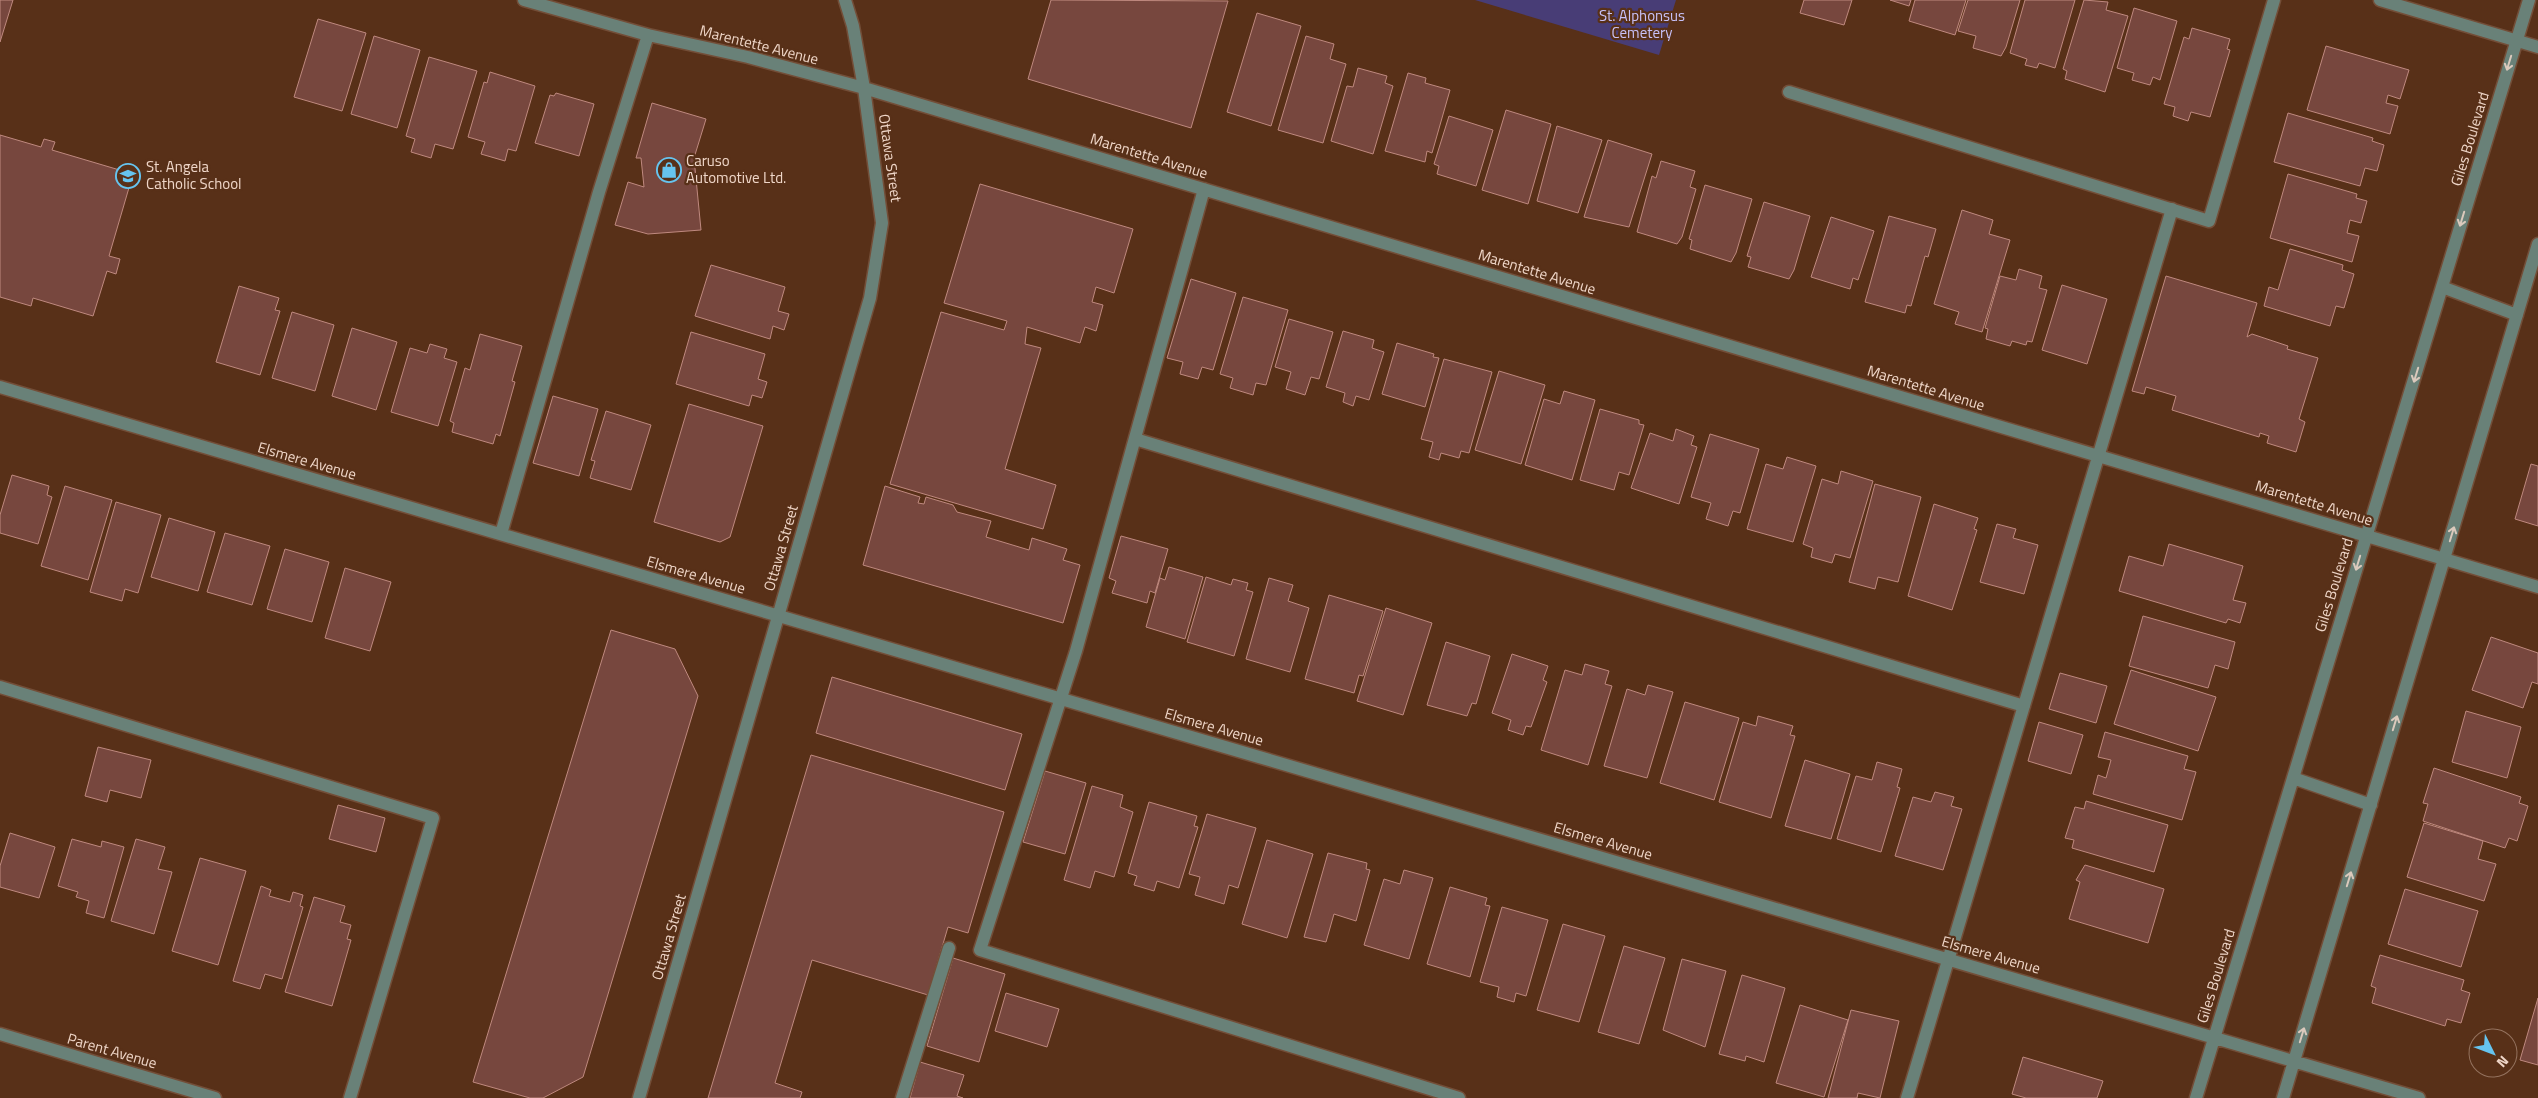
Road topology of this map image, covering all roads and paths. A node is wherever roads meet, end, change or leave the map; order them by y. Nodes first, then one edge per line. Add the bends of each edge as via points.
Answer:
1 (524, 0) edge
2 (845, 0) edge
3 (2274, 0) edge
4 (2380, 0) edge
5 (2529, 0) edge
6 (648, 35) junction
7 (2516, 41) junction
8 (2538, 48) edge
9 (864, 88) junction
10 (1789, 92) dead end
11 (1204, 190) junction
12 (2172, 209) junction
13 (2538, 244) edge
14 (2442, 287) junction
15 (2517, 315) junction
16 (0, 387) edge
17 (1134, 439) junction
18 (2098, 456) junction
19 (501, 534) junction
20 (2366, 536) junction
21 (2444, 559) junction
22 (2538, 587) edge
23 (779, 616) junction
24 (0, 687) edge
25 (1060, 699) junction
26 (2024, 706) junction
27 (2293, 778) junction
28 (2371, 805) junction
29 (950, 948) dead end
30 (1948, 959) junction
31 (0, 1034) edge
32 (2215, 1038) junction
33 (2294, 1061) junction
34 (215, 1098) edge
35 (350, 1098) edge
36 (639, 1098) edge
37 (902, 1098) edge
38 (1459, 1098) edge
39 (1907, 1098) edge
40 (2196, 1098) edge
41 (2283, 1098) edge
42 (2419, 1098) edge

1 - 6 street, Marentette Avenue
2 - 9 street, Ottawa Street
3 - 12 street via 2209,221
4 - 7 street
5 - 7 street, Giles Boulevard
6 - 9 street, Marentette Avenue
6 - 19 street via 599,192
7 - 8 street
7 -> 14 street, Giles Boulevard
9 - 11 street, Marentette Avenue
9 - 23 street, Ottawa Street via 882,223 870,298
10 - 12 street
11 - 17 street
11 - 18 street, Marentette Avenue
12 - 18 street
13 - 15 street
14 - 15 street
14 -> 20 street, Giles Boulevard
21 -> 15 street
16 - 19 street, Elsmere Avenue
17 - 25 street
17 - 26 street
18 - 20 street, Marentette Avenue
18 - 26 street
19 - 23 street, Elsmere Avenue
20 - 21 street, Marentette Avenue
20 -> 27 street, Giles Boulevard
21 - 22 street, Marentette Avenue
28 -> 21 street
23 - 25 street, Elsmere Avenue
23 - 36 street, Ottawa Street
24 - 35 street via 433,818
25 - 30 street, Elsmere Avenue
25 - 38 street via 980,950
26 - 30 street
27 - 28 street
27 - 32 street, Giles Boulevard
33 -> 28 street
29 - 37 street
30 - 32 street, Elsmere Avenue
30 - 39 street
31 - 34 street, Parent Avenue
32 - 33 street, Elsmere Avenue
32 - 40 street, Giles Boulevard
33 - 41 street
33 - 42 street, Elsmere Avenue

